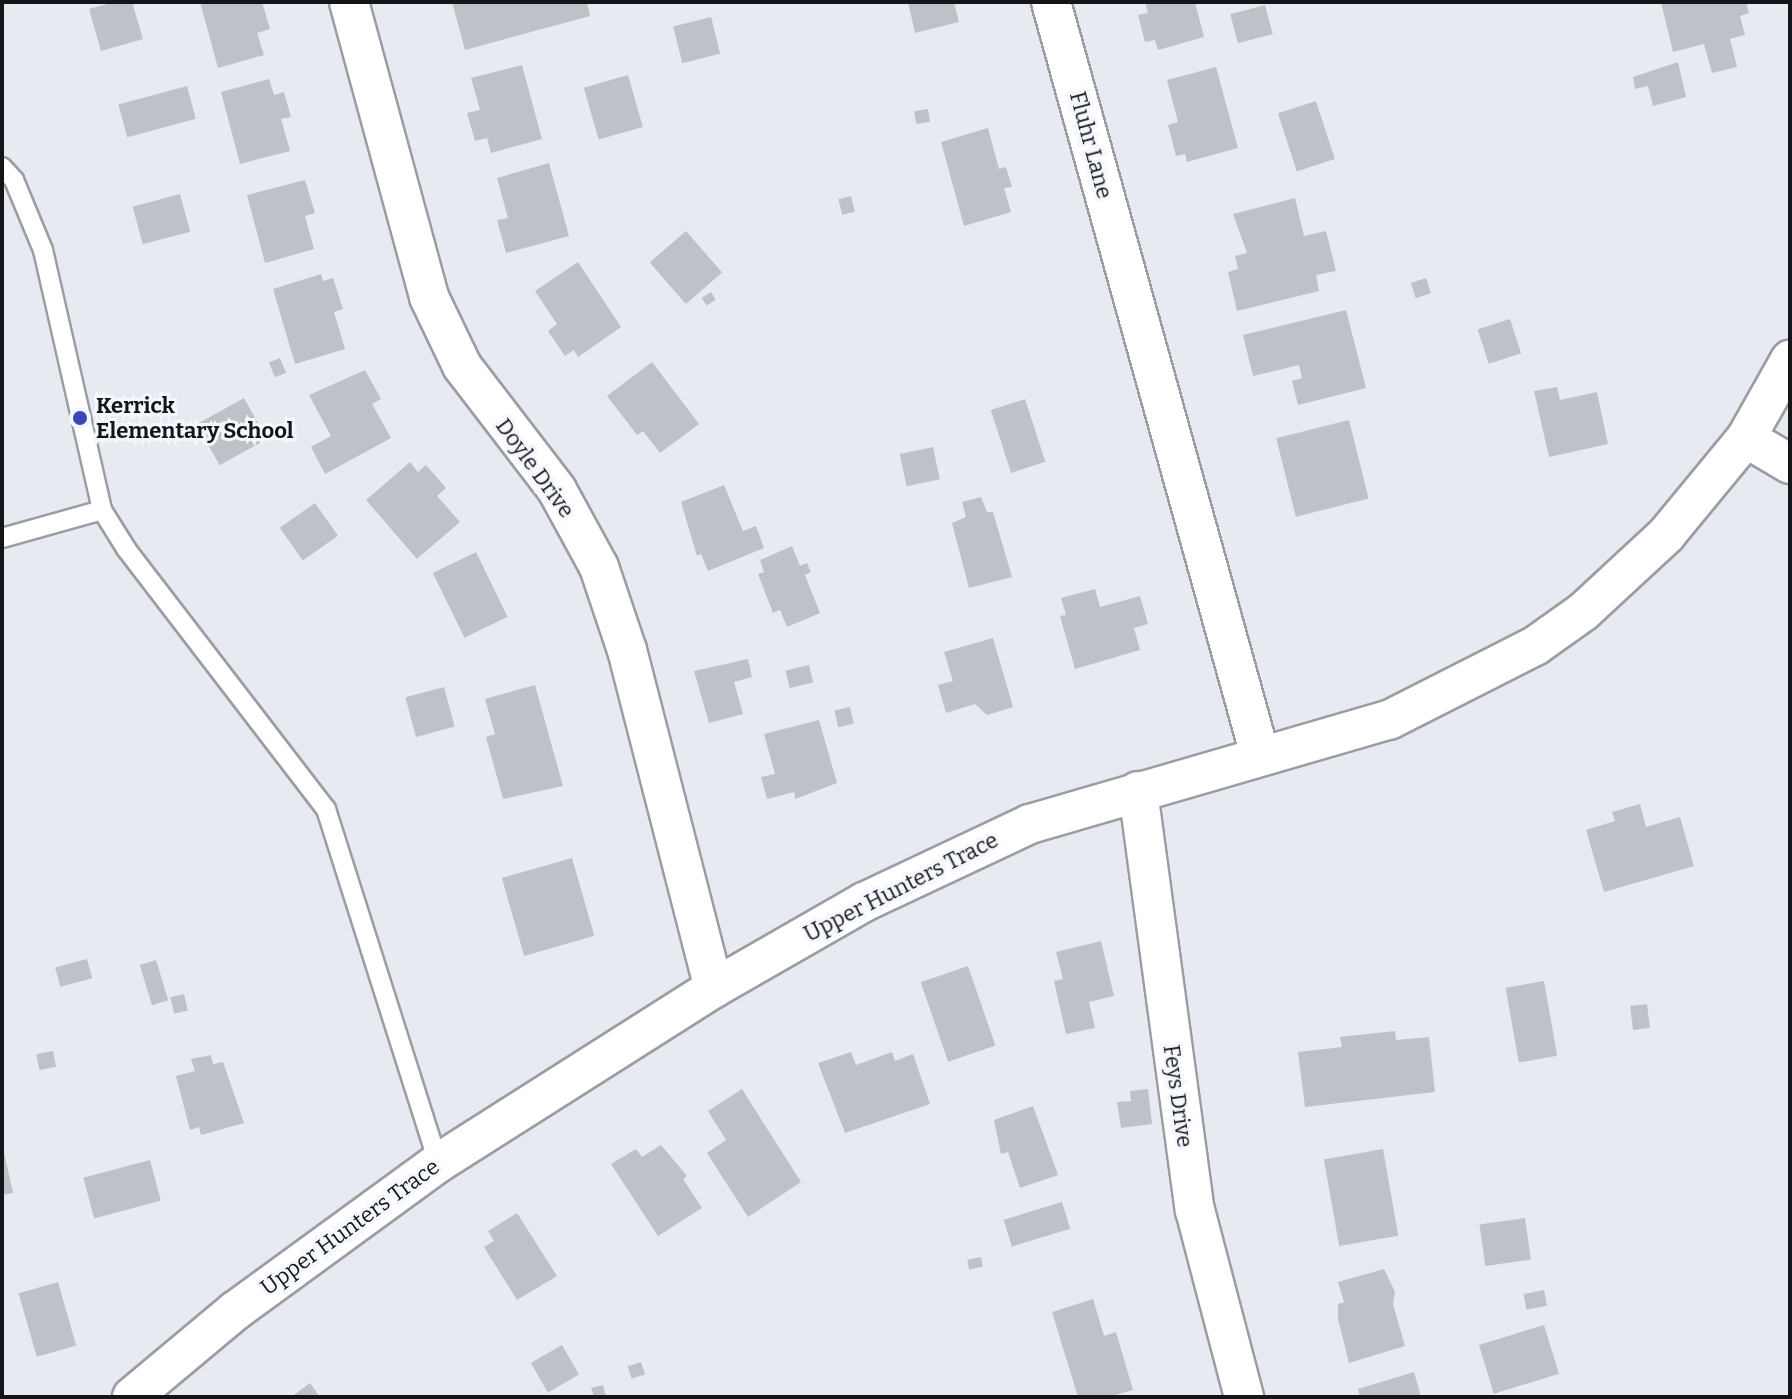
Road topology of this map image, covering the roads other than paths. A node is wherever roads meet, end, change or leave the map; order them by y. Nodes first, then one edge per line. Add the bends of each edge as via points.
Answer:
1 (349, 2) edge
2 (1051, 2) edge
3 (2, 167) edge
4 (1790, 360) edge
5 (1746, 438) junction
6 (1790, 464) edge
7 (102, 510) junction
8 (2, 538) edge
9 (1260, 755) junction
10 (1138, 791) junction
11 (714, 988) junction
12 (438, 1163) junction
13 (132, 1397) edge
14 (1244, 1397) edge

1 - 11 street, Doyle Drive via 429,297 462,366 557,490 599,567 627,650
2 - 9 street, Fluhr Lane
3 - 7 lane via 14,180 43,250
4 - 5 street, Upper Hunters Trace
5 - 6 street
5 - 9 street, Upper Hunters Trace via 1627,575 1535,646 1389,720
7 - 8 lane
7 - 12 lane via 326,809
9 - 10 street, Upper Hunters Trace
10 - 11 street, Upper Hunters Trace via 1030,824 948,858
10 - 14 street, Feys Drive via 1195,1210
11 - 12 street, Upper Hunters Trace
12 - 13 street, Upper Hunters Trace via 235,1311

